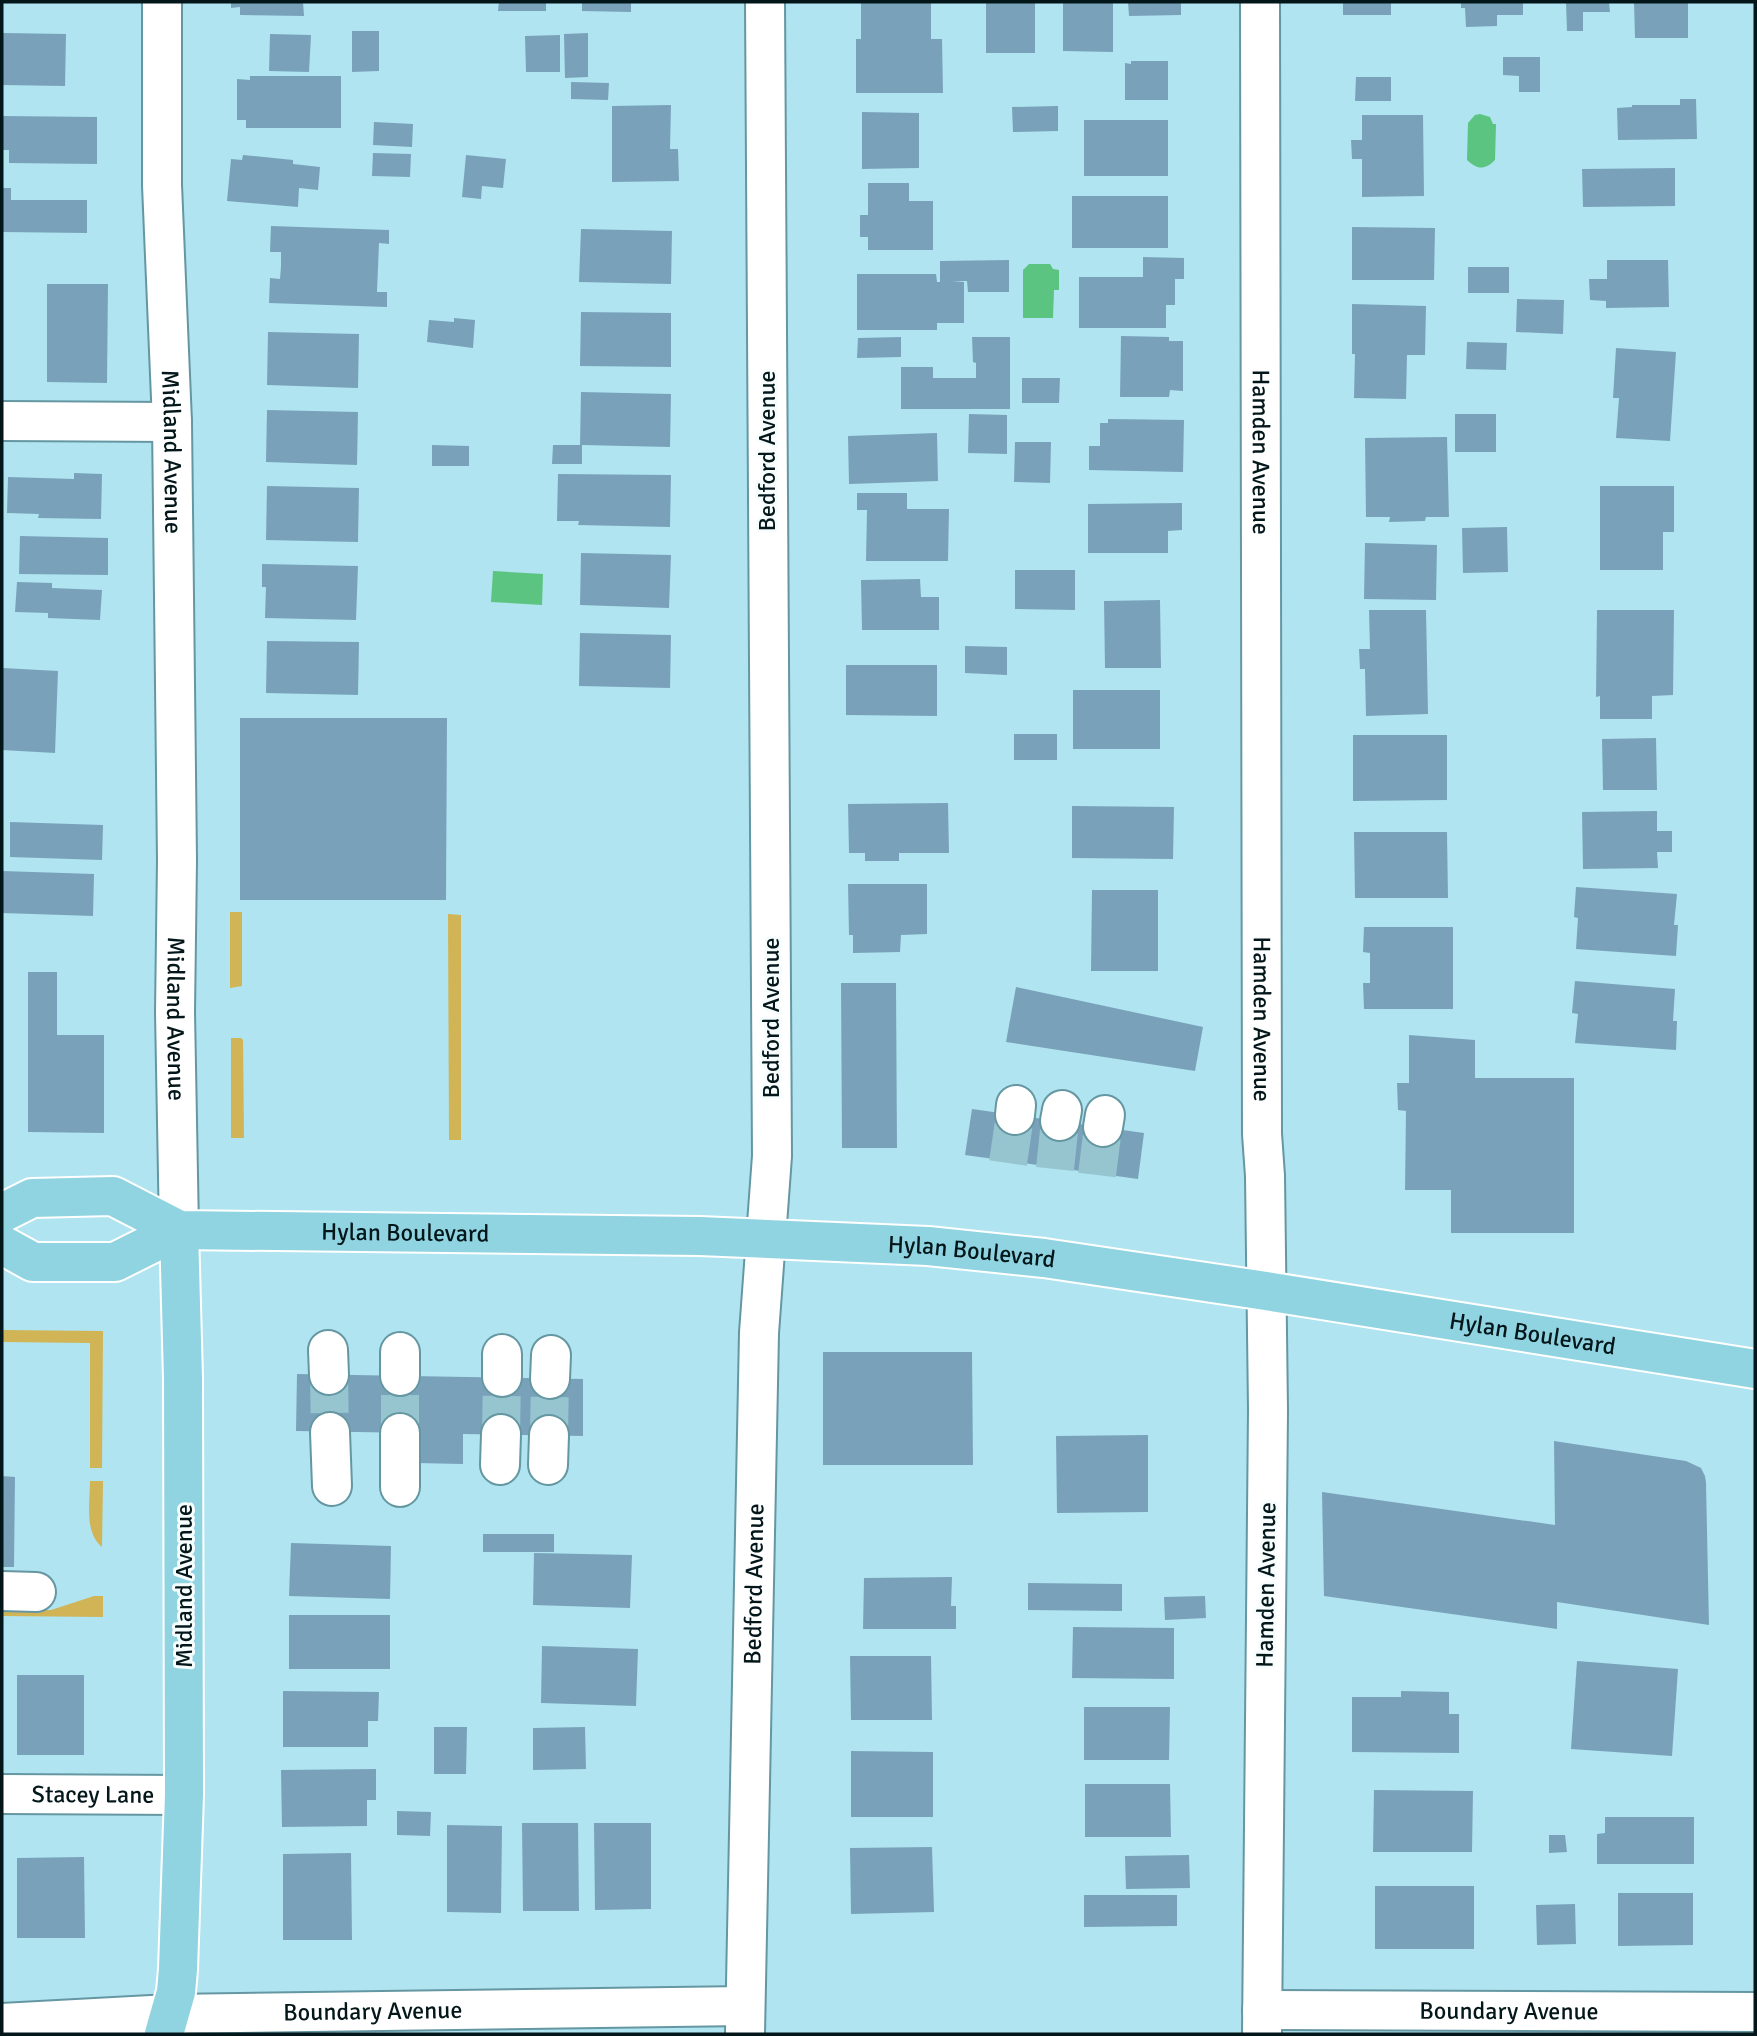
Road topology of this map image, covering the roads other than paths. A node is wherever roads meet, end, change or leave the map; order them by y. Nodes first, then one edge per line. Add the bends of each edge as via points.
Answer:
1 (162, 2) edge
2 (765, 2) edge
3 (1261, 2) edge
4 (2, 421) edge
5 (172, 422) junction
6 (2, 1213) edge
7 (179, 1230) junction
8 (766, 1239) junction
9 (2, 1245) edge
10 (1266, 1291) junction
11 (1755, 1368) edge
12 (331, 1432) tunnel mouth
13 (400, 1433) tunnel mouth
14 (332, 1486) dead end
15 (400, 1487) dead end
16 (2, 1794) edge
17 (184, 1796) junction
18 (1755, 2012) edge
19 (745, 2020) edge
20 (1262, 2022) edge
21 (2, 2023) edge
22 (1412, 2023) edge
23 (167, 2024) edge

1 - 5 street, Midland Avenue via 162,185
2 - 8 street, Bedford Avenue via 772,1128
3 - 10 street, Hamden Avenue
4 - 5 street
5 - 7 street, Midland Avenue
6 - 7 main road, Hylan Boulevard via 33,1199 113,1196
7 - 8 main road, Hylan Boulevard
7 - 9 main road, Hylan Boulevard via 115,1262 33,1262
7 - 17 main road, Midland Avenue
8 - 10 main road, Hylan Boulevard via 928,1245
8 - 19 street, Bedford Avenue via 756,1413
10 - 11 main road, Hylan Boulevard
10 - 20 street, Hamden Avenue
12 - 14 street
13 - 15 street
16 - 17 street, Stacey Lane
17 - 23 main road, Midland Avenue via 179,1957
18 - 22 street, Boundary Avenue
19 - 23 street, Boundary Avenue
20 - 22 street, Boundary Avenue
21 - 23 street, Boundary Avenue

